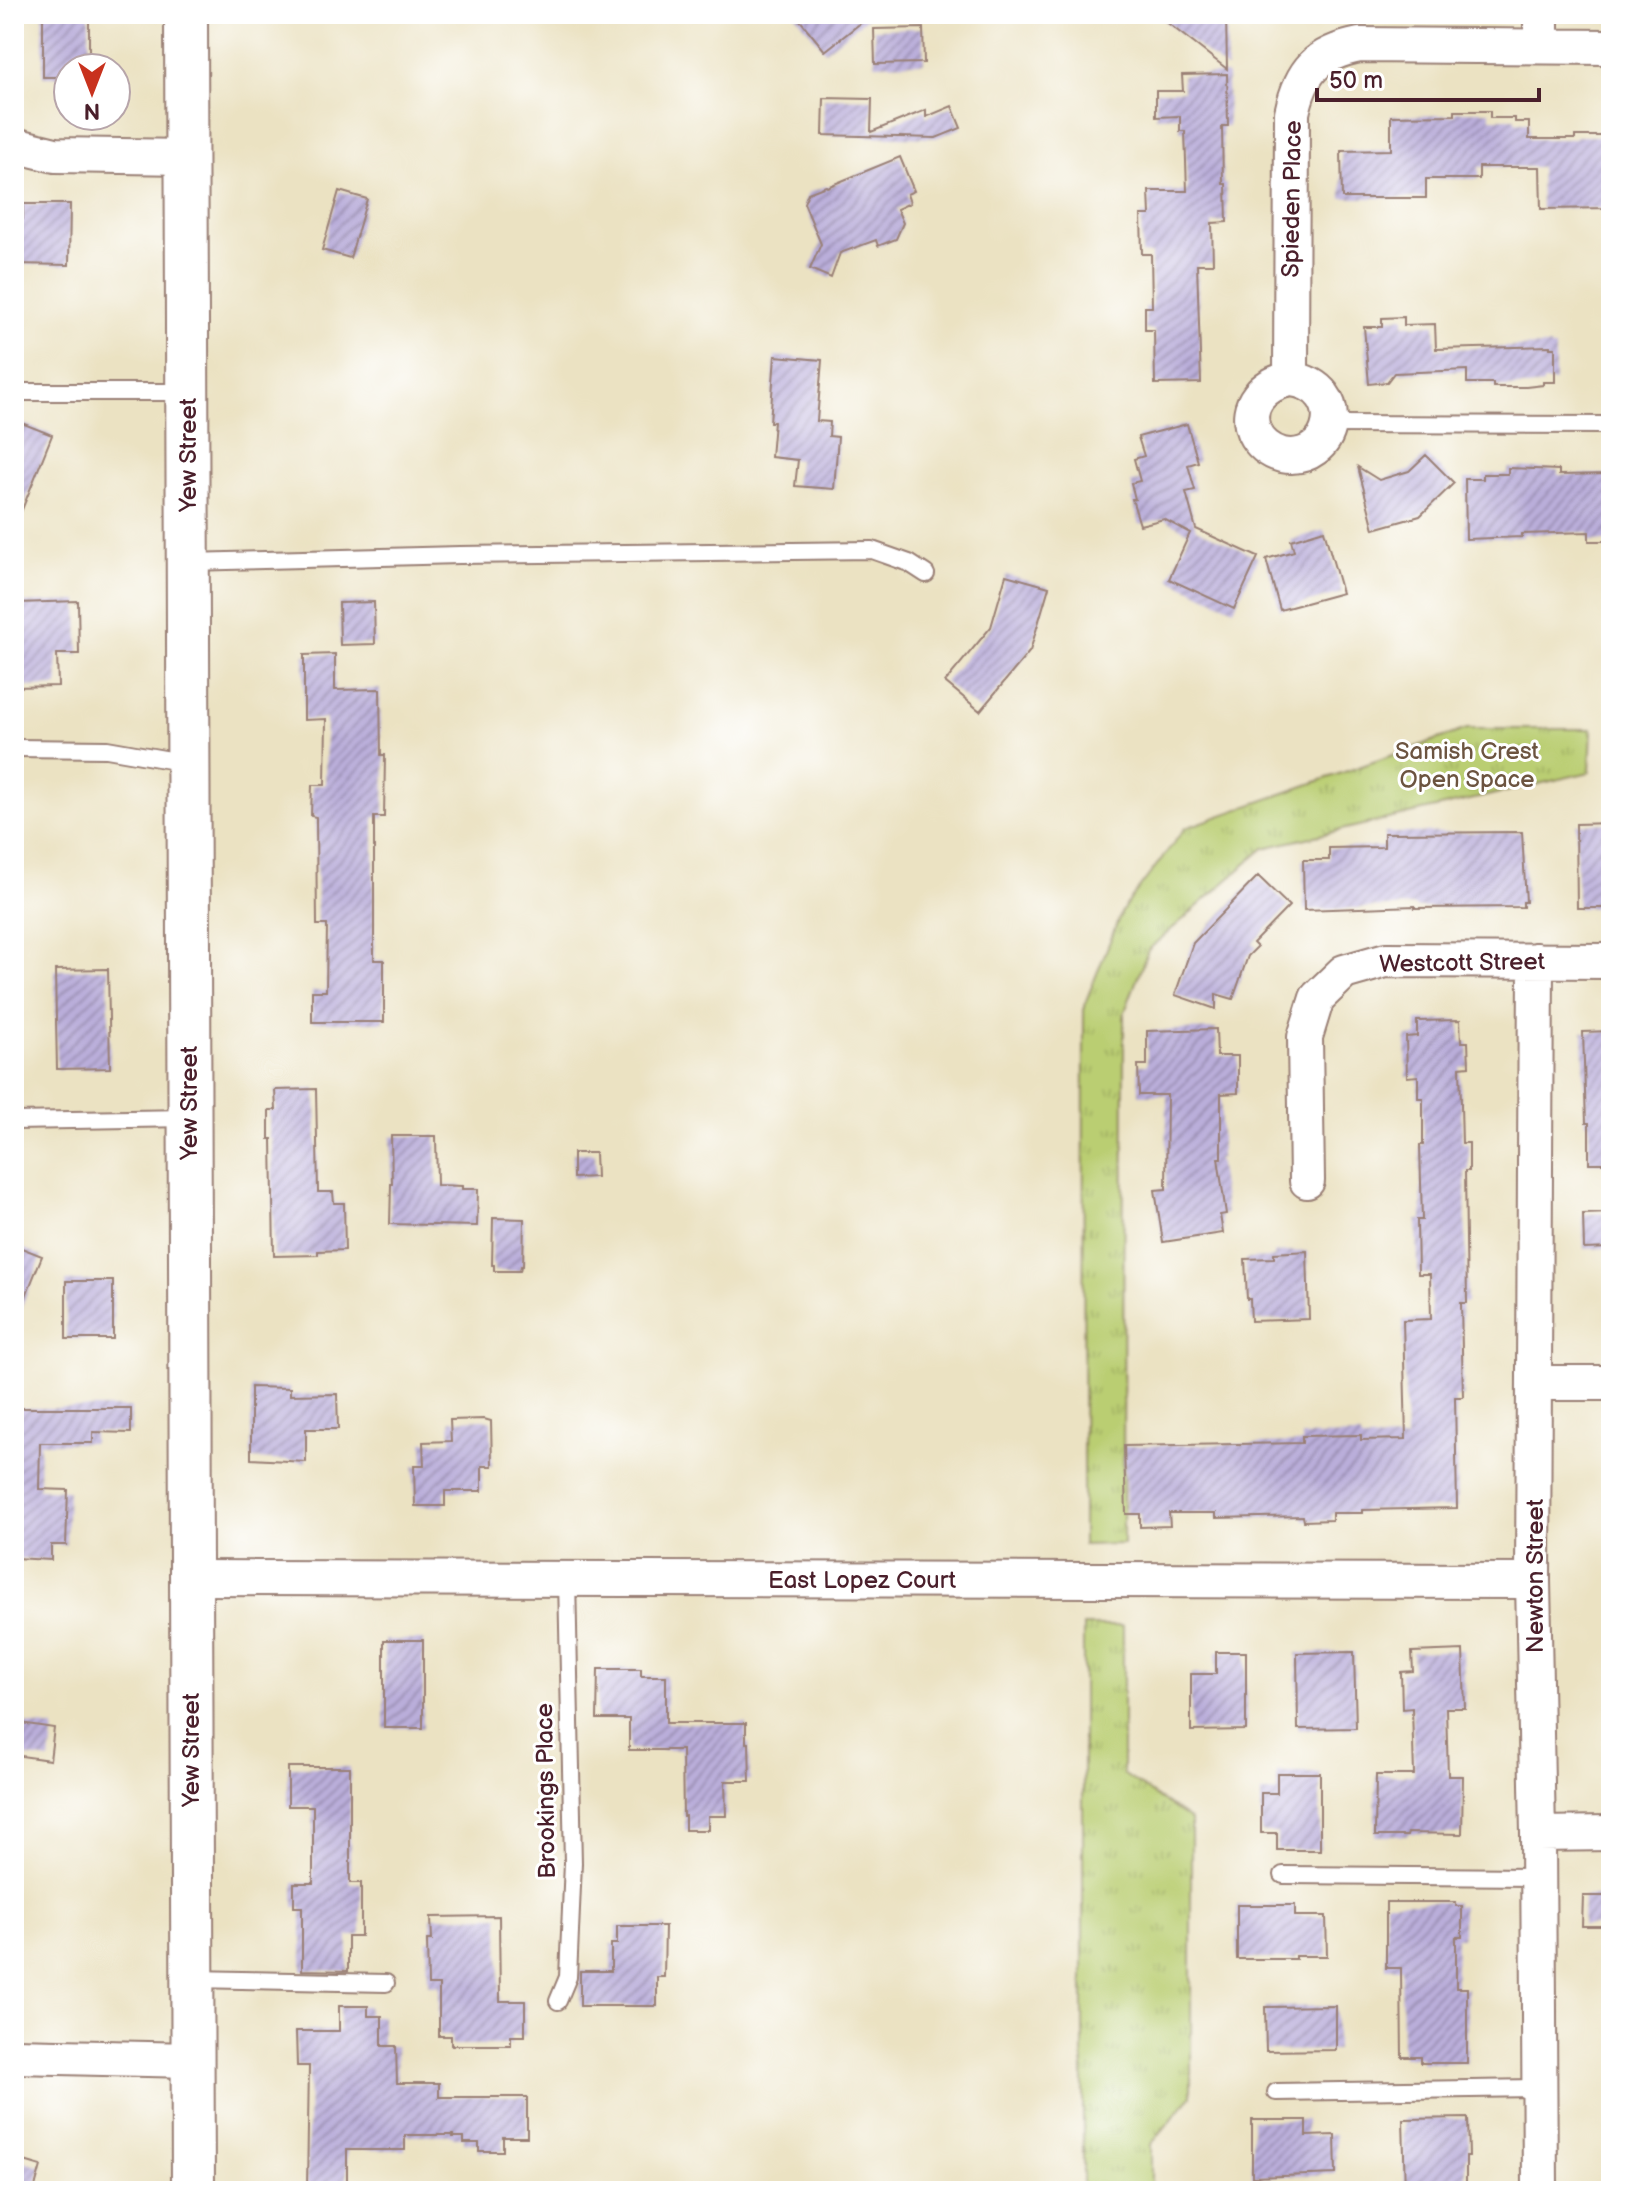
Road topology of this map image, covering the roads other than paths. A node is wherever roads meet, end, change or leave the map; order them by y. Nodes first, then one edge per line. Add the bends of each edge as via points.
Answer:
1 (186, 14) edge
2 (1541, 30) edge
3 (1611, 47) edge
4 (14, 145) edge
5 (187, 157) junction
6 (1291, 379) junction
7 (14, 392) edge
8 (187, 392) junction
9 (1331, 424) junction
10 (1611, 425) edge
11 (188, 562) junction
12 (926, 574) dead end
13 (14, 748) edge
14 (188, 763) junction
15 (1536, 960) junction
16 (1611, 961) edge
17 (189, 1118) junction
18 (14, 1121) edge
19 (1307, 1181) dead end
20 (1536, 1383) junction
21 (1611, 1383) edge
22 (191, 1578) junction
23 (567, 1579) junction
24 (1533, 1581) junction
25 (1611, 1833) edge
26 (1538, 1834) junction
27 (1283, 1875) dead end
28 (1537, 1877) junction
29 (192, 1979) junction
30 (386, 1983) dead end
31 (558, 2001) dead end
32 (14, 2056) edge
33 (192, 2060) junction
34 (1539, 2088) junction
35 (1276, 2092) dead end
36 (193, 2191) edge
37 (1540, 2191) edge

1 - 5 street, Yew Street
2 - 3 street, Spieden Place
2 - 6 street, Spieden Place via 1336,49 1306,74 1292,113
4 - 5 street via 55,155
5 - 8 street, Yew Street
6 - 9 street via 1318,390 1327,402
6 - 9 street via 1276,381 1254,403 1254,432 1263,445 1276,454 1306,454 1319,445
7 - 8 lane
8 - 11 street, Yew Street
9 - 10 lane
11 - 12 lane via 872,550
11 - 14 street, Yew Street
13 - 14 lane via 107,749
14 - 17 street, Yew Street
15 - 16 street, Westcott Street
15 - 19 street, Westcott Street via 1386,960 1344,972 1317,998 1305,1037
15 - 20 street, Newton Street
17 - 18 lane
17 - 22 street, Yew Street
20 - 21 street
20 - 24 street, Newton Street
22 - 23 street, East Lopez Court
22 - 29 street, Yew Street
23 - 24 street, East Lopez Court
23 - 31 lane, Brookings Place via 573,1863 568,1977
24 - 26 street, Newton Street
25 - 26 street
26 - 28 street, Newton Street
27 - 28 lane
28 - 34 street, Newton Street
29 - 30 lane
29 - 33 street, Yew Street
32 - 33 street
33 - 36 street, Yew Street
34 - 35 lane
34 - 37 street, Newton Street

